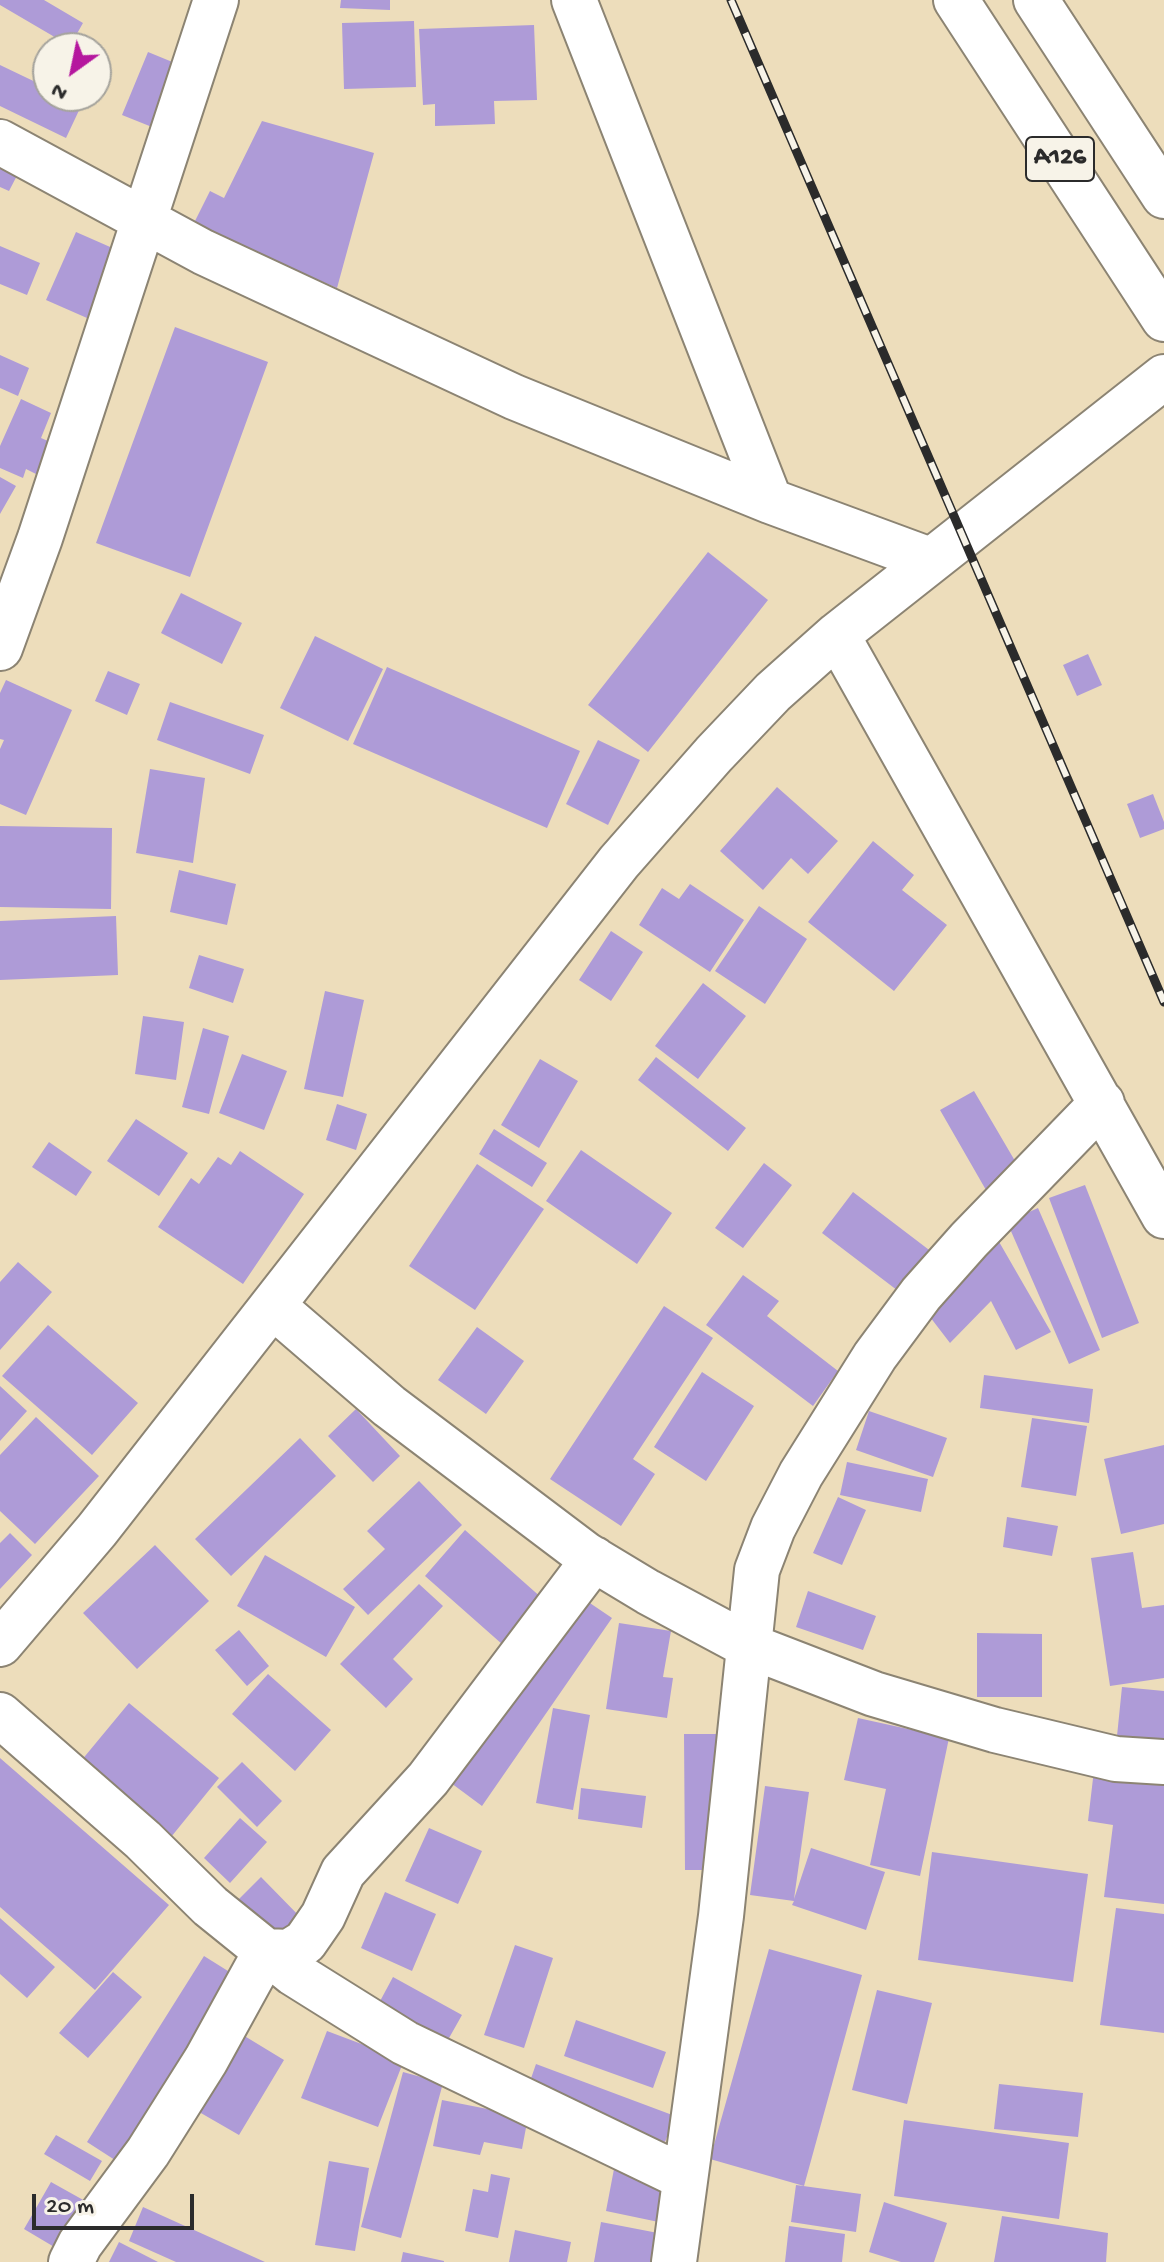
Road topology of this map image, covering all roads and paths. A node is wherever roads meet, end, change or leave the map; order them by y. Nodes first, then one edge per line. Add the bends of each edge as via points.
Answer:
1 (216, 0) edge
2 (574, 0) edge
3 (956, 0) edge
4 (1036, 0) edge
5 (0, 142) edge
6 (1164, 196) edge
7 (145, 221) junction
8 (1164, 319) edge
9 (1164, 377) edge
10 (770, 501) junction
11 (930, 560) junction
12 (837, 635) junction
13 (0, 648) edge
14 (1102, 1103) junction
15 (1164, 1216) edge
16 (274, 1307) junction
17 (594, 1559) junction
18 (0, 1644) edge
19 (747, 1645) junction
20 (0, 1715) edge
21 (1164, 1762) edge
22 (266, 1951) junction
23 (685, 2178) junction
24 (71, 2262) edge
25 (674, 2262) edge

1 - 7 main road
2 - 10 main road
3 - 8 main road, A126
4 - 6 main road, A126
5 - 7 main road
7 - 10 main road via 514,397
7 - 13 main road
9 - 11 main road
10 - 11 main road
11 - 12 main road
12 - 14 main road
12 - 16 main road via 773,692 619,862
14 - 15 main road
14 - 19 main road via 969,1240 875,1356 773,1528 757,1570
16 - 17 main road via 389,1406
16 - 18 main road
17 - 19 main road
17 - 22 main road via 428,1779 343,1872 305,1942 289,1952
19 - 21 main road via 874,1694 995,1730 1116,1759
19 - 23 main road via 721,1916
20 - 22 main road
22 - 23 main road via 405,2043
22 - 24 main road via 198,2073
23 - 25 main road

